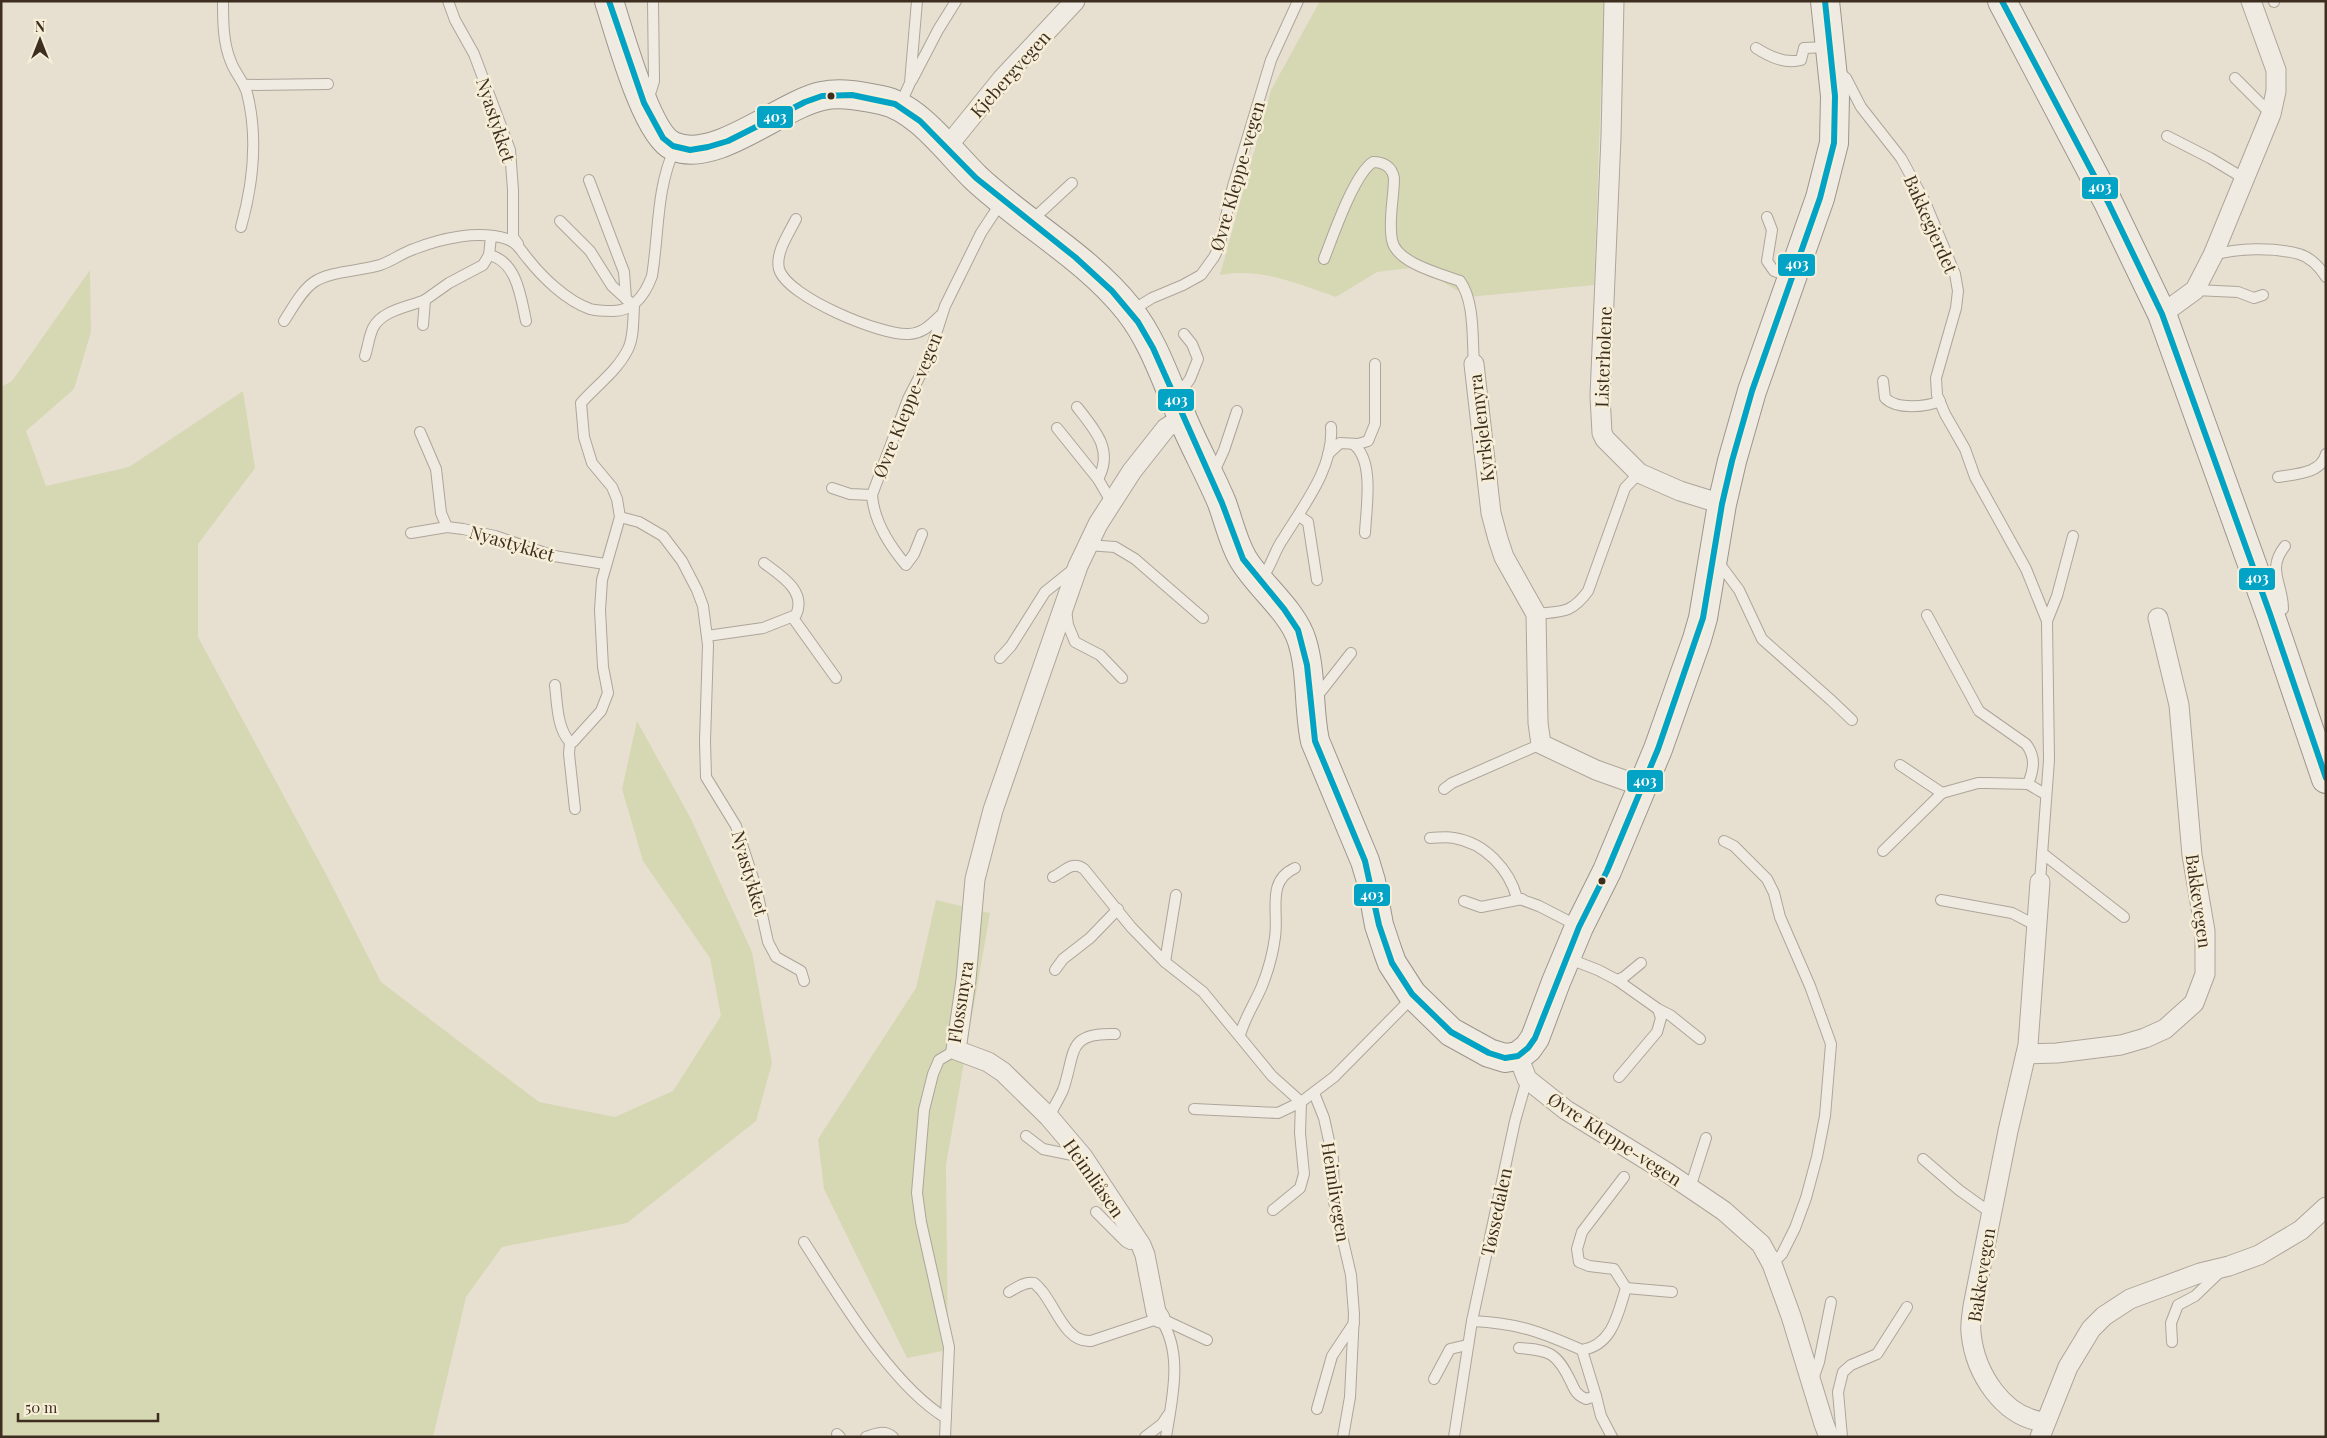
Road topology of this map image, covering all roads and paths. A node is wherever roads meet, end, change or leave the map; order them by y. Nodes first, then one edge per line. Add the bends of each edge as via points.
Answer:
1 (223, 1) edge
2 (448, 1) edge
3 (609, 1) edge
4 (653, 1) edge
5 (917, 1) edge
6 (956, 1) edge
7 (1075, 1) edge
8 (1298, 1) edge
9 (1614, 1) edge
10 (1825, 1) edge
11 (2002, 1) edge
12 (2251, 1) edge
13 (1756, 48) dead end
14 (1831, 58) junction
15 (2235, 78) dead end
16 (328, 84) dead end
17 (244, 85) junction
18 (905, 94) junction
19 (642, 100) junction
20 (2271, 114) junction
21 (2167, 136) dead end
22 (676, 147) junction
23 (947, 147) junction
24 (2245, 179) junction
25 (589, 180) dead end
26 (1072, 183) dead end
27 (1002, 200) junction
28 (1767, 217) dead end
29 (796, 219) dead end
30 (560, 221) dead end
31 (1031, 221) junction
32 (241, 226) dead end
33 (491, 237) junction
34 (518, 244) junction
35 (489, 255) junction
36 (2212, 255) junction
37 (1324, 259) dead end
38 (1791, 277) junction
39 (2326, 277) edge
40 (2195, 290) junction
41 (2263, 296) dead end
42 (425, 300) junction
43 (630, 303) junction
44 (1130, 312) junction
45 (2162, 314) junction
46 (942, 315) junction
47 (284, 321) dead end
48 (526, 321) dead end
49 (423, 325) dead end
50 (1184, 334) dead end
51 (365, 356) dead end
52 (1375, 364) dead end
53 (1474, 364) joint
54 (1883, 381) dead end
55 (1940, 401) junction
56 (1077, 407) dead end
57 (1179, 409) junction
58 (1237, 411) dead end
59 (1330, 427) dead end
60 (1058, 428) dead end
61 (420, 432) dead end
62 (1353, 444) junction
63 (1328, 454) junction
64 (2326, 454) edge
65 (1639, 473) junction
66 (2278, 477) dead end
67 (1098, 479) junction
68 (1210, 479) junction
69 (832, 488) dead end
70 (872, 495) junction
71 (1112, 503) junction
72 (1722, 504) junction
73 (620, 516) junction
74 (1299, 516) junction
75 (448, 527) junction
76 (411, 533) dead end
77 (1365, 533) dead end
78 (922, 534) dead end
79 (2073, 536) dead end
80 (1087, 545) junction
81 (2285, 546) dead end
82 (1712, 559) junction
83 (764, 563) dead end
84 (605, 564) junction
85 (1078, 566) junction
86 (1317, 580) dead end
87 (1258, 581) junction
88 (1066, 600) junction
89 (1536, 614) junction
90 (2270, 614) junction
91 (1927, 615) dead end
92 (793, 618) junction
93 (1203, 618) dead end
94 (2158, 618) dead end
95 (2047, 621) junction
96 (706, 636) junction
97 (1351, 653) dead end
98 (1000, 658) dead end
99 (836, 678) dead end
100 (1122, 678) dead end
101 (555, 685) dead end
102 (1310, 703) junction
103 (1852, 720) dead end
104 (570, 742) junction
105 (1542, 744) junction
106 (1900, 765) dead end
107 (2326, 779) edge
108 (2028, 784) junction
109 (1641, 786) junction
110 (1444, 789) dead end
111 (1942, 793) junction
112 (2045, 794) junction
113 (575, 809) dead end
114 (1430, 838) dead end
115 (1724, 840) dead end
116 (1883, 851) dead end
117 (2042, 853) junction
118 (1295, 868) dead end
119 (1054, 877) dead end
120 (2040, 882) joint
121 (1176, 895) dead end
122 (1522, 899) junction
123 (1942, 900) dead end
124 (1464, 901) dead end
125 (1118, 909) junction
126 (2124, 917) dead end
127 (2037, 926) junction
128 (1579, 927) junction
129 (1566, 958) junction
130 (1165, 962) junction
131 (1641, 963) dead end
132 (1054, 970) dead end
133 (1617, 980) junction
134 (804, 981) dead end
135 (1412, 994) junction
136 (1658, 1009) junction
137 (1115, 1034) dead end
138 (1240, 1035) junction
139 (1700, 1038) dead end
140 (956, 1050) junction
141 (2026, 1054) junction
142 (1523, 1068) junction
143 (1619, 1077) dead end
144 (1314, 1093) junction
145 (1301, 1102) junction
146 (1194, 1109) dead end
147 (1049, 1117) junction
148 (1026, 1136) dead end
149 (1706, 1138) dead end
150 (1083, 1157) junction
151 (1923, 1159) dead end
152 (1624, 1177) dead end
153 (1690, 1188) junction
154 (2326, 1207) edge
155 (1273, 1210) dead end
156 (1096, 1212) dead end
157 (1991, 1213) junction
158 (1138, 1240) junction
159 (804, 1242) dead end
160 (1772, 1264) junction
161 (2229, 1266) junction
162 (1626, 1288) junction
163 (1009, 1292) dead end
164 (1672, 1292) dead end
165 (1831, 1302) dead end
166 (1907, 1307) dead end
167 (1160, 1318) junction
168 (1472, 1321) junction
169 (1354, 1322) junction
170 (1207, 1340) dead end
171 (2172, 1342) dead end
172 (1467, 1345) junction
173 (1519, 1348) dead end
174 (1582, 1350) junction
175 (1434, 1379) dead end
176 (1811, 1385) junction
177 (1596, 1396) junction
178 (1316, 1409) dead end
179 (1170, 1412) junction
180 (946, 1418) junction
181 (2043, 1429) edge
182 (866, 1437) edge
183 (893, 1437) edge
184 (945, 1437) edge
185 (1145, 1437) edge
186 (1166, 1437) edge
187 (1344, 1437) edge
188 (1454, 1437) edge
189 (1612, 1437) edge
190 (1830, 1437) edge
191 (1842, 1437) edge

1 - 17 lane via 225,46
2 - 34 lane, Nyastykket via 474,54 510,150 514,238
3 - 19 street
4 - 19 lane via 654,81 650,94
5 - 18 lane
6 - 18 lane
7 - 23 street, Kjebergvegen via 1002,79
8 - 44 lane, Øvre Kleppe-vegen via 1272,60 1214,257 1202,275
9 - 65 street, Listerholene via 1600,396 1602,433 1610,447
10 - 14 street
11 - 45 street via 2108,202
12 - 20 street via 2276,70
13 - 14 lane via 1780,60 1801,60 1804,48
14 - 38 street via 1834,143 1820,198
14 - 55 lane, Bakkegjerdet via 1861,107 1901,158 1925,202 1955,274 1956,308 1936,378
15 - 20 lane
16 - 17 lane
17 - 32 lane via 253,163
18 - 22 street via 884,100 848,95 822,96 714,146 693,150
18 - 23 street
19 - 22 street via 662,138
20 - 24 street
21 - 24 lane
22 - 43 lane via 669,162 658,210 652,276 648,287
23 - 27 street
24 - 36 street
25 - 43 lane via 624,272
26 - 31 lane
27 - 31 street
27 - 46 lane, Øvre Kleppe-vegen via 981,233
28 - 38 lane via 1772,230 1767,261 1774,271
29 - 46 lane, Øvre Kleppe-vegen via 780,252 779,265 780,272 798,292 840,315 887,332 920,332
30 - 43 lane via 590,250 612,286
31 - 44 street via 1098,279
33 - 34 lane
33 - 35 lane
33 - 47 lane via 451,237 380,265 324,277 312,283
34 - 43 lane, Nyastykket via 534,266 578,303 592,310 616,311
35 - 42 lane via 477,269 448,283
35 - 48 lane via 498,257 509,266
36 - 39 lane via 2237,250 2301,254
36 - 40 street
37 - 53 lane, Kyrkjelemyra via 1361,174 1368,164 1378,162 1387,165 1394,178 1394,245 1416,264 1460,281 1464,286
38 - 72 street via 1752,392
40 - 41 lane via 2238,292 2254,298
40 - 45 street
42 - 49 lane
42 - 51 lane via 380,320 373,328
43 - 73 lane via 632,335 628,349 581,403 584,437 592,463 612,487
44 - 57 street via 1159,361
45 - 90 street
46 - 70 lane, Øvre Kleppe-vegen via 927,362 908,399
50 - 57 lane via 1198,359
52 - 62 lane via 1375,424 1368,441
53 - 89 street, Kyrkjelemyra via 1480,430 1496,530 1504,557
54 - 55 lane via 1885,398 1895,404 1927,406
55 - 95 lane, Bakkegjerdet via 1965,448 1975,477 2026,569
56 - 67 lane via 1104,451 1105,461
57 - 68 street
57 - 71 street, Flossmyra
58 - 68 lane
59 - 63 lane
60 - 67 lane
61 - 75 lane, Nyastykket via 436,468 441,513
62 - 63 lane via 1340,443
62 - 77 lane via 1359,448 1366,465
63 - 74 lane
64 - 66 lane via 2311,472
65 - 72 street, Listerholene via 1680,491
65 - 89 lane via 1625,488 1588,591 1578,605 1567,610
67 - 71 lane
68 - 87 street via 1237,549
69 - 70 lane, Øvre Kleppe-vegen via 850,494
70 - 78 lane, Øvre Kleppe-vegen via 873,508 887,542 906,566
71 - 80 street, Flossmyra
72 - 82 street
73 - 84 lane
73 - 96 lane, Nyastykket via 653,529 669,543 697,590 703,606
74 - 86 lane via 1308,522
74 - 87 lane
75 - 76 lane, Nyastykket
75 - 84 lane, Nyastykket via 495,536 554,556
79 - 95 lane
80 - 85 street, Flossmyra
80 - 93 lane via 1115,547 1128,555
81 - 90 lane via 2278,554 2275,569 2283,609
82 - 103 lane via 1718,560 1739,590 1762,639
82 - 109 street via 1697,639
83 - 92 lane via 789,582 798,596 798,611
84 - 104 lane via 600,610 603,668 608,693 601,711
85 - 88 street, Flossmyra
85 - 98 lane via 1045,592
87 - 102 street via 1301,639
88 - 100 lane, Flossmyra via 1066,615 1075,642 1100,655
88 - 140 street, Flossmyra via 993,810 974,880 966,980
89 - 105 street, Kyrkjelemyra via 1538,723
90 - 107 street
91 - 108 lane via 1979,711 2031,751 2033,768
92 - 96 lane via 763,628
92 - 99 lane
94 - 141 street, Bakkevegen via 2179,704 2192,854 2205,931 2205,974 2194,1003 2171,1024 2145,1038 2121,1045
95 - 112 lane, Bakkevegen via 2049,760
96 - 134 lane, Nyastykket via 706,777 739,832 768,942 776,957 801,971
97 - 102 lane
101 - 104 lane via 560,721
102 - 135 street via 1316,741 1365,861 1388,952
104 - 113 lane
105 - 109 street via 1596,770
105 - 110 lane via 1452,782
106 - 111 lane
108 - 111 lane via 1978,783
108 - 112 lane
109 - 128 street via 1607,871
111 - 116 lane
112 - 117 lane, Bakkevegen
114 - 122 lane via 1456,838 1489,854 1508,877 1517,898
115 - 160 lane via 1767,879 1831,1044 1825,1116 1817,1157 1795,1228 1782,1254
117 - 120 lane, Bakkevegen
117 - 126 lane
118 - 138 lane via 1284,874 1274,892 1275,936 1264,982 1249,1009
119 - 125 lane via 1078,865
120 - 127 street, Bakkevegen
121 - 130 lane
122 - 124 lane via 1481,907
122 - 128 lane
123 - 127 lane via 2012,914
125 - 130 lane
125 - 132 lane
127 - 141 street, Bakkevegen
128 - 129 street
129 - 133 lane
129 - 142 street via 1535,1038 1528,1048
130 - 138 lane via 1203,992
131 - 133 lane
133 - 136 lane
135 - 142 street via 1451,1032
135 - 144 lane via 1368,1044
136 - 139 lane
136 - 143 lane via 1661,1018 1657,1032
137 - 147 lane via 1094,1033 1081,1040 1073,1051 1062,1091
138 - 145 lane via 1272,1076
140 - 147 street, Heimliåsen via 988,1062 1003,1072
140 - 180 lane, Flossmyra via 939,1060 933,1074 924,1110 917,1193 949,1347
141 - 157 street, Bakkevegen
142 - 153 street, Øvre Kleppe-vegen via 1566,1110
142 - 168 lane, Tøssedalen via 1515,1122
144 - 145 lane
144 - 169 lane, Heimlivegen via 1324,1118 1333,1159 1334,1202 1351,1275
145 - 146 lane via 1278,1113
145 - 155 lane, Heimlivegen via 1304,1174 1300,1188
147 - 150 street, Heimliåsen
148 - 150 lane via 1043,1149
149 - 153 lane, Øvre Kleppe-vegen
150 - 158 street, Heimliåsen
151 - 157 lane, Bakkevegen
152 - 162 lane via 1582,1232 1577,1249 1578,1262 1614,1269
153 - 160 street, Øvre Kleppe-vegen via 1739,1222 1761,1244
154 - 161 street via 2301,1230 2260,1255
156 - 158 lane, Heimliåsen via 1126,1242 1130,1244
157 - 181 street, Bakkevegen via 1973,1306 1971,1333 1976,1356 1996,1394 2009,1407
158 - 167 street, Heimliåsen via 1145,1255 1156,1312
159 - 180 lane via 888,1362 917,1397
160 - 176 street, Øvre Kleppe-vegen
161 - 171 lane via 2214,1275 2195,1296 2178,1305 2171,1323
161 - 181 street via 2200,1273 2130,1299 2104,1316 2080,1344
162 - 164 lane
162 - 174 lane via 1611,1330 1600,1344
163 - 167 lane via 1023,1284 1036,1285 1051,1302 1068,1332 1083,1342
165 - 176 lane
166 - 191 lane via 1877,1354 1850,1365 1843,1372 1838,1392
167 - 170 lane
167 - 179 lane, Heimliåsen via 1171,1339 1174,1390
168 - 172 lane, Tøssedalen
168 - 174 lane via 1499,1322 1536,1330
169 - 178 lane via 1332,1356
169 - 187 lane, Heimlivegen via 1350,1397
172 - 175 lane via 1450,1349
172 - 188 lane, Tøssedalen
173 - 177 lane via 1541,1349 1554,1355 1564,1366 1577,1395 1586,1399
174 - 177 lane
176 - 190 street, Øvre Kleppe-vegen
177 - 189 lane
179 - 185 lane via 1162,1424
179 - 186 lane, Heimliåsen
180 - 184 lane, Flossmyra
182 - 183 lane via 885,1432

